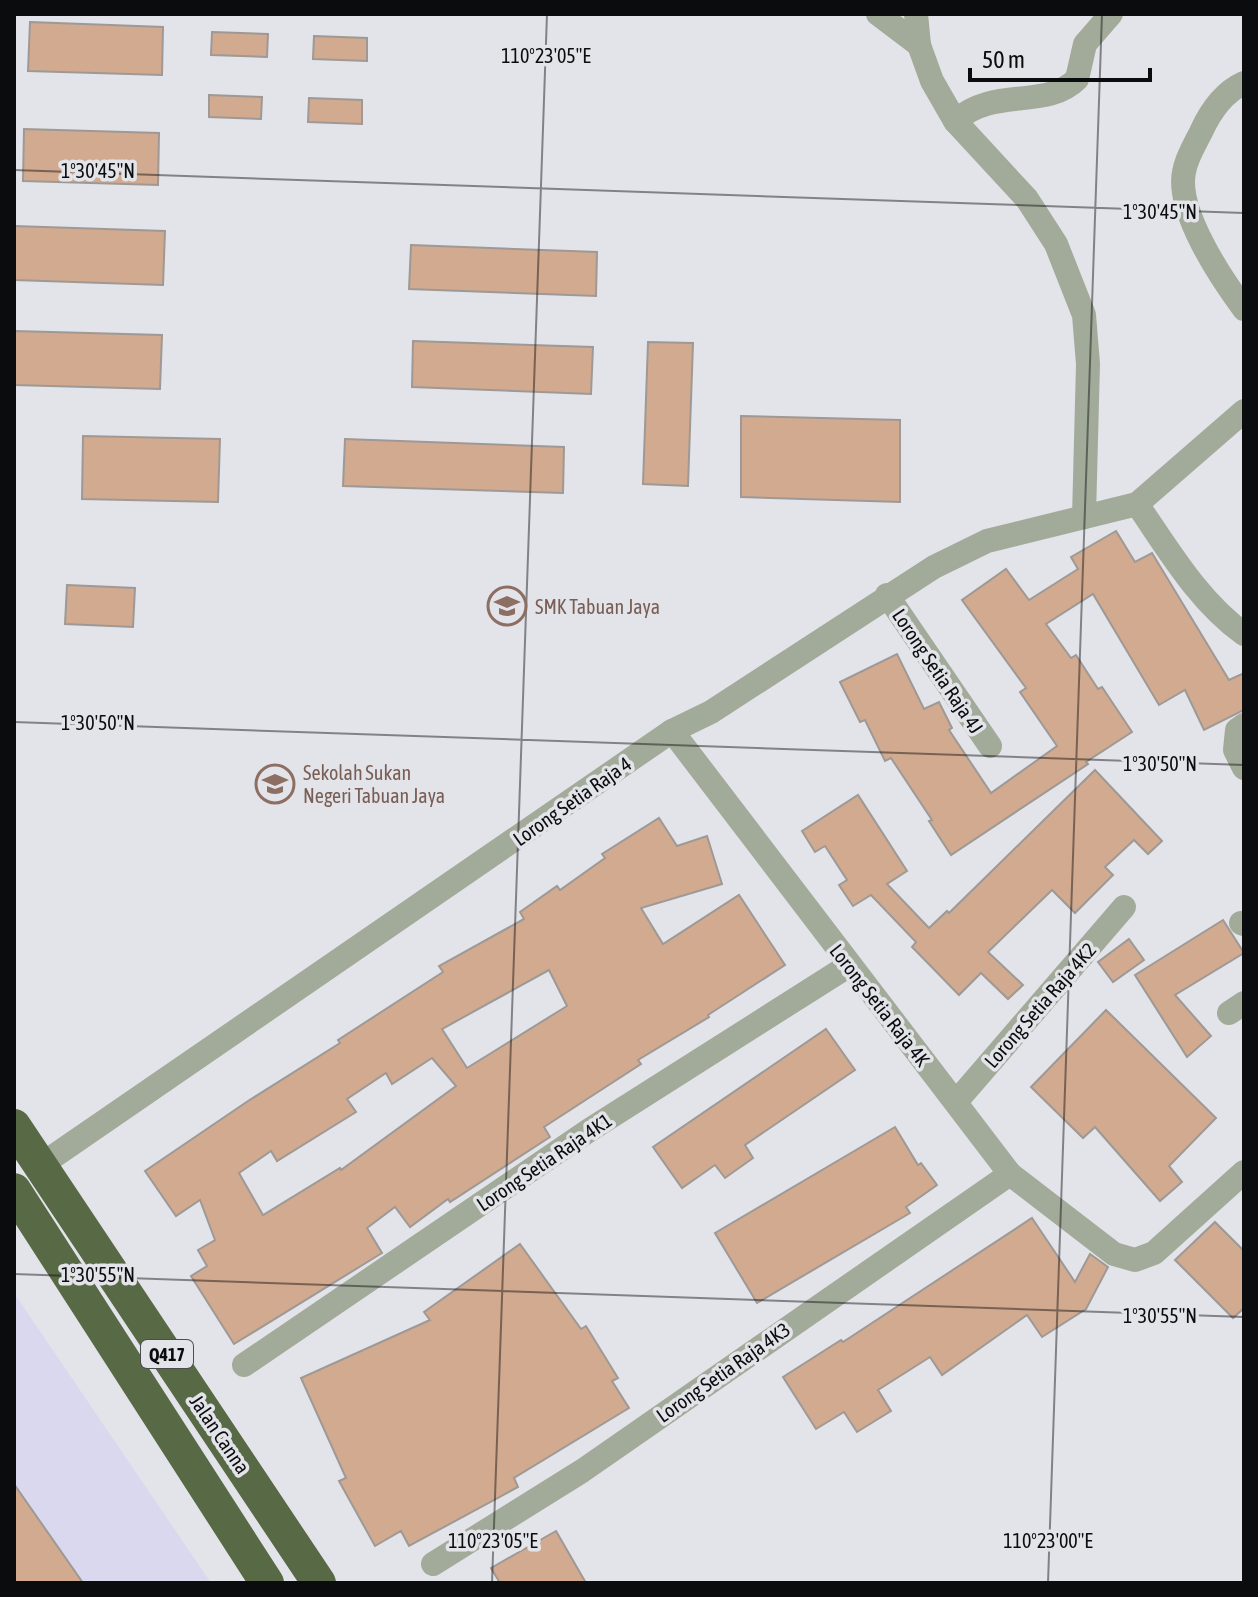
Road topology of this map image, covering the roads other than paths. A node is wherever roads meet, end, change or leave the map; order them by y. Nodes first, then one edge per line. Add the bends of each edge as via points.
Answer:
1 (878, 14) edge
2 (916, 14) edge
3 (1111, 14) edge
4 (919, 45) junction
5 (1244, 83) edge
6 (955, 121) junction
7 (1244, 309) edge
8 (1244, 411) edge
9 (1137, 504) junction
10 (1084, 517) junction
11 (887, 595) junction
12 (1244, 634) edge
13 (1244, 725) edge
14 (672, 731) junction
15 (990, 746) dead end
16 (1244, 768) edge
17 (1124, 907) dead end
18 (848, 966) junction
19 (956, 1102) junction
20 (14, 1126) edge
21 (41, 1165) junction
22 (1243, 1172) edge
23 (1010, 1174) junction
24 (14, 1190) edge
25 (244, 1365) dead end
26 (433, 1564) dead end
27 (267, 1583) edge
28 (319, 1583) edge

1 - 4 street
2 - 4 street
3 - 6 street via 1085,44 1077,79 1061,92 995,100
4 - 6 street
5 - 7 street via 1227,92 1205,122 1184,170 1183,193 1212,265
6 - 10 street via 1027,199 1056,244 1084,315
8 - 9 street
9 - 10 street, Lorong Setia Raja 4
9 - 12 street via 1193,584
10 - 11 street, Lorong Setia Raja 4 via 987,541
11 - 14 street, Lorong Setia Raja 4 via 711,712
11 - 15 street, Lorong Setia Raja 4J
13 - 16 street via 1237,730 1235,750
14 - 18 street, Lorong Setia Raja 4K
14 - 21 street, Lorong Setia Raja 4
17 - 19 street, Lorong Setia Raja 4K2
18 - 19 street, Lorong Setia Raja 4K
18 - 25 street, Lorong Setia Raja 4K1 via 588,1131
19 - 23 street, Lorong Setia Raja 4K
20 - 21 highway, Jalan Canna / Q417
21 - 28 highway, Jalan Canna / Q417
22 - 23 street, Lorong Setia Raja 4K via 1154,1253 1135,1260 1114,1254
23 - 26 street, Lorong Setia Raja 4K3 via 582,1471
24 - 27 highway, Jalan Canna / Q417

